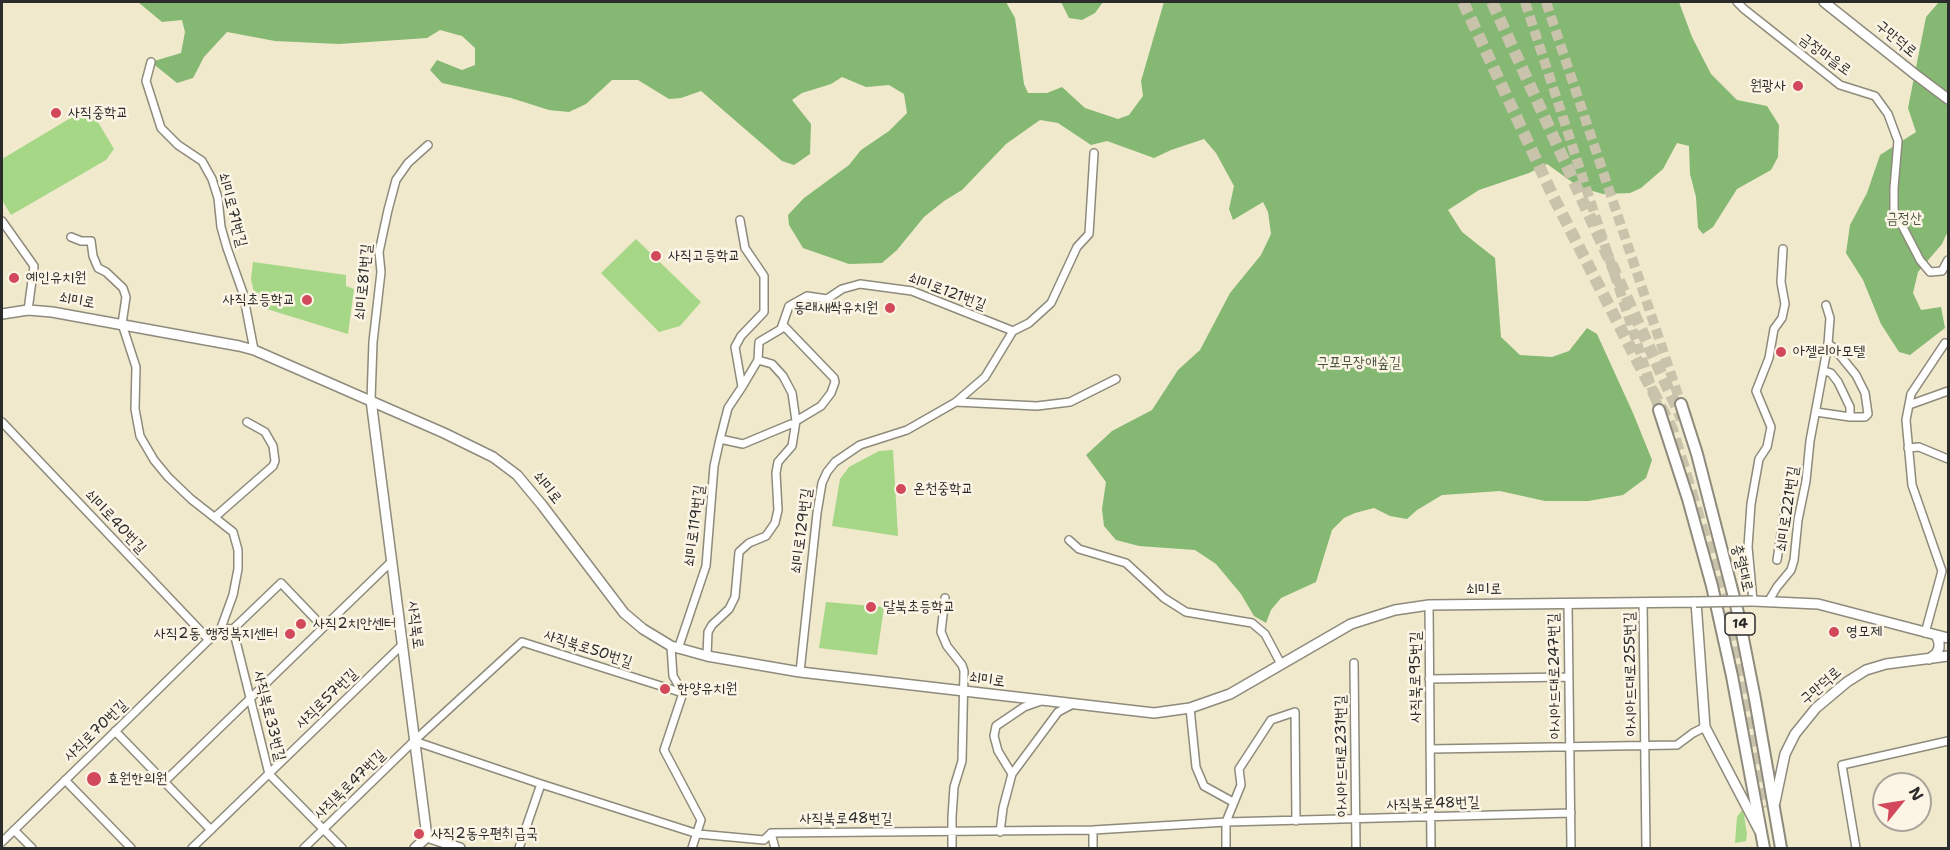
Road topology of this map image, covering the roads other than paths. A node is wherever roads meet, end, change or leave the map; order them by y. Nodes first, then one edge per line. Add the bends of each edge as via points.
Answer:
1 (1737, 2) edge
2 (1824, 2) edge
3 (151, 62) dead end
4 (1948, 99) edge
5 (428, 145) dead end
6 (1094, 153) dead end
7 (740, 220) dead end
8 (2, 221) edge
9 (71, 237) dead end
10 (1783, 249) dead end
11 (1948, 260) edge
12 (1826, 305) dead end
13 (28, 310) junction
14 (2, 314) edge
15 (122, 324) junction
16 (783, 325) junction
17 (1013, 332) junction
18 (1946, 343) dead end
19 (1828, 344) junction
20 (254, 350) junction
21 (758, 360) junction
22 (1824, 371) junction
23 (1116, 379) dead end
24 (742, 387) junction
25 (1948, 392) edge
26 (371, 400) junction
27 (956, 402) junction
28 (1681, 404) tunnel mouth
29 (1909, 405) junction
30 (1659, 410) tunnel mouth
31 (1816, 412) junction
32 (1850, 417) junction
33 (2, 422) edge
34 (247, 422) dead end
35 (795, 423) junction
36 (720, 439) junction
37 (1908, 448) junction
38 (1948, 459) edge
39 (1787, 496) dead end
40 (215, 517) junction
41 (1784, 521) junction
42 (1798, 523) junction
43 (1069, 540) dead end
44 (1778, 560) dead end
45 (392, 561) junction
46 (1945, 571) edge
47 (945, 598) dead end
48 (1643, 602) junction
49 (1696, 602) junction
50 (1753, 602) junction
51 (1768, 602) junction
52 (1568, 604) junction
53 (1429, 605) junction
54 (324, 627) junction
55 (221, 628) junction
56 (232, 629) junction
57 (1925, 633) junction
58 (1944, 636) edge
59 (209, 640) junction
60 (402, 645) junction
61 (675, 647) junction
62 (707, 656) junction
63 (1948, 656) edge
64 (1929, 659) junction
65 (1354, 663) dead end
66 (1281, 664) junction
67 (800, 672) junction
68 (1569, 677) junction
69 (1429, 680) junction
70 (963, 692) junction
71 (682, 693) junction
72 (250, 698) junction
73 (1041, 701) junction
74 (1072, 704) junction
75 (1190, 708) junction
76 (1705, 727) junction
77 (116, 731) junction
78 (414, 741) junction
79 (1948, 741) edge
80 (1645, 746) junction
81 (1570, 748) junction
82 (1430, 749) junction
83 (269, 774) junction
84 (1012, 774) junction
85 (65, 780) junction
86 (164, 782) junction
87 (541, 784) junction
88 (1233, 802) junction
89 (1774, 808) junction
90 (1571, 813) junction
91 (1430, 817) junction
92 (1356, 819) junction
93 (1296, 821) junction
94 (1226, 822) junction
95 (14, 830) junction
96 (211, 830) junction
97 (323, 830) junction
98 (1093, 830) junction
99 (1000, 831) junction
100 (952, 832) junction
101 (771, 833) junction
102 (698, 834) junction
103 (1761, 835) junction
104 (427, 837) junction
105 (2, 842) edge
106 (32, 849) edge
107 (131, 849) edge
108 (192, 849) edge
109 (304, 849) edge
110 (342, 849) edge
111 (415, 849) edge
112 (460, 849) edge
113 (519, 849) edge
114 (692, 849) edge
115 (775, 849) edge
116 (952, 849) edge
117 (1094, 849) edge
118 (1226, 849) edge
119 (1356, 849) edge
120 (1431, 849) edge
121 (1571, 849) edge
122 (1646, 849) edge
123 (1764, 849) edge
124 (1781, 849) edge
125 (1856, 849) edge

1 - 11 street, 금정마을로 via 1840,85 1875,96 1888,114 1898,141 1894,210 1930,272 1942,271
2 - 4 main road, 구만덕로
3 - 20 street, 쇠미로71번길 via 146,81 161,128 178,146 202,161 212,179
5 - 26 street, 쇠미로81번길 via 396,180 379,252 381,272
6 - 17 street, 쇠미로129번길 via 1089,234 1077,247 1052,303
7 - 24 street via 745,248 764,276 764,312 735,346
8 - 13 street via 34,266
9 - 15 street via 91,241 98,268 123,288 126,297
10 - 50 street via 1781,282 1785,304 1756,391 1771,426 1751,504 1748,547
12 - 19 street, 쇠미로221번길 via 1830,318
13 - 14 main road, 쇠미로
13 - 15 main road, 쇠미로
15 - 20 main road, 쇠미로
15 - 40 street via 136,367 135,409 140,436 168,477
16 - 17 street, 쇠미로121번길 via 789,306 807,296 827,299 860,284 912,291
16 - 21 street, 쇠미로121번길 via 759,342
16 - 35 street via 835,382 821,406
17 - 27 street, 쇠미로129번길 via 985,377
18 - 29 street via 1911,394
19 - 22 street, 쇠미로221번길
19 - 32 street via 1856,375 1865,393 1868,414
20 - 26 main road, 쇠미로
21 - 24 street, 쇠미로119번길
21 - 35 street via 772,364 783,376 792,393
22 - 31 street, 쇠미로221번길
22 - 32 street via 1831,373 1841,388
23 - 27 street via 1070,402 1038,406
24 - 36 street, 쇠미로119번길 via 728,408
25 - 29 street
26 - 45 main road, 사직북로
26 - 61 main road, 쇠미로 via 493,457 517,475 624,613
27 - 67 street, 쇠미로129번길 via 907,430 860,445 827,472 817,513
28 - 89 main road, 충렬대로 / 14 via 1738,613
29 - 37 street
30 - 103 main road via 1712,586
31 - 32 street
31 - 42 street, 쇠미로221번길
33 - 59 street, 쇠미로40번길
34 - 40 street via 266,432 275,461
35 - 36 street via 743,444
35 - 62 street via 792,446 778,462 776,523 766,536 739,552 735,597 708,632
36 - 61 street, 쇠미로119번길 via 714,466 706,566
37 - 38 street via 1919,447
37 - 46 street via 1912,485
39 - 41 street
40 - 55 street via 233,532 238,550 233,595
41 - 42 street
41 - 44 street
42 - 51 street, 쇠미로221번길 via 1791,570
43 - 66 street via 1079,549 1126,563 1164,598 1186,612 1252,623 1264,634
45 - 54 street
45 - 60 main road, 사직북로
46 - 57 street
47 - 70 street via 942,632 946,646 962,664
48 - 49 main road, 쇠미로
48 - 52 main road, 쇠미로
48 - 80 street, 아시아드대로255번길
49 - 50 main road, 쇠미로, bridge
49 - 76 main road
50 - 51 main road, 쇠미로
51 - 57 main road, 쇠미로 via 1818,604
52 - 53 main road, 쇠미로
52 - 68 street, 아시아드대로247번길
53 - 66 main road, 쇠미로 via 1395,610 1351,624
53 - 69 street, 사직북로95번길
54 - 56 street via 281,584
54 - 72 street
55 - 56 street
55 - 59 street, 사직로70번길
56 - 72 street, 사직북로33번길
57 - 58 main road, 쇠미로
58 - 64 main road via 1936,654
59 - 77 street, 사직로70번길
60 - 78 main road, 사직북로
60 - 83 street, 사직로57번길
61 - 62 main road, 쇠미로
61 - 71 street via 673,676
62 - 67 main road, 쇠미로
63 - 64 main road, 구만덕로
64 - 89 main road, 구만덕로 via 1866,670 1815,708 1785,754
65 - 92 street, 아시아드대로231번길
66 - 75 main road, 쇠미로 via 1230,694
67 - 70 main road, 쇠미로
68 - 69 street
68 - 81 street, 아시아드대로247번길
69 - 82 street, 사직북로95번길
70 - 73 main road, 쇠미로
70 - 100 street via 962,761 954,787
71 - 78 street, 사직북로50번길 via 522,642
71 - 102 street via 664,750 701,820
72 - 83 street, 사직북로33번길
72 - 86 street
73 - 74 main road, 쇠미로
73 - 84 street via 1024,707 996,726 998,751
74 - 75 main road, 쇠미로 via 1154,713
74 - 84 street via 1058,712
75 - 88 street via 1197,767 1204,786
76 - 80 street, 아시아드대로255번길 via 1677,745
76 - 103 main road
77 - 85 street, 사직로70번길
77 - 86 street
78 - 87 street, 사직북로48번길
78 - 97 street, 사직북로47번길
78 - 104 main road, 사직북로
79 - 125 street via 1842,765
80 - 81 street, 아시아드대로247번길
80 - 122 street, 아시아드대로255번길
81 - 82 street
81 - 90 street, 아시아드대로247번길
82 - 91 street, 사직북로95번길
83 - 96 street, 사직로57번길
83 - 97 street, 사직북로33번길
84 - 99 street
85 - 95 street, 사직로70번길
85 - 107 street
86 - 96 street
87 - 102 street, 사직북로48번길
87 - 113 street
88 - 93 street via 1241,785 1239,769 1271,720 1295,712
88 - 94 street
89 - 124 main road, 충렬대로 / 14
90 - 91 street, 사직북로48번길
90 - 121 street, 아시아드대로247번길
91 - 92 street, 사직북로48번길
91 - 120 street, 사직북로95번길
92 - 93 street, 사직북로48번길
92 - 119 street, 아시아드대로231번길
93 - 94 street, 사직북로48번길
94 - 98 street, 사직북로48번길
94 - 118 street
95 - 105 street, 사직로70번길
95 - 106 street
96 - 108 street, 사직로57번길
97 - 109 street, 사직북로47번길
97 - 110 street, 사직북로33번길
98 - 99 street, 사직북로48번길
98 - 117 street
99 - 100 street, 사직북로48번길
100 - 101 street, 사직북로48번길
100 - 116 street
101 - 102 street, 사직북로48번길 via 765,840
101 - 115 street
102 - 114 street
103 - 123 main road
104 - 111 main road
104 - 112 main road

